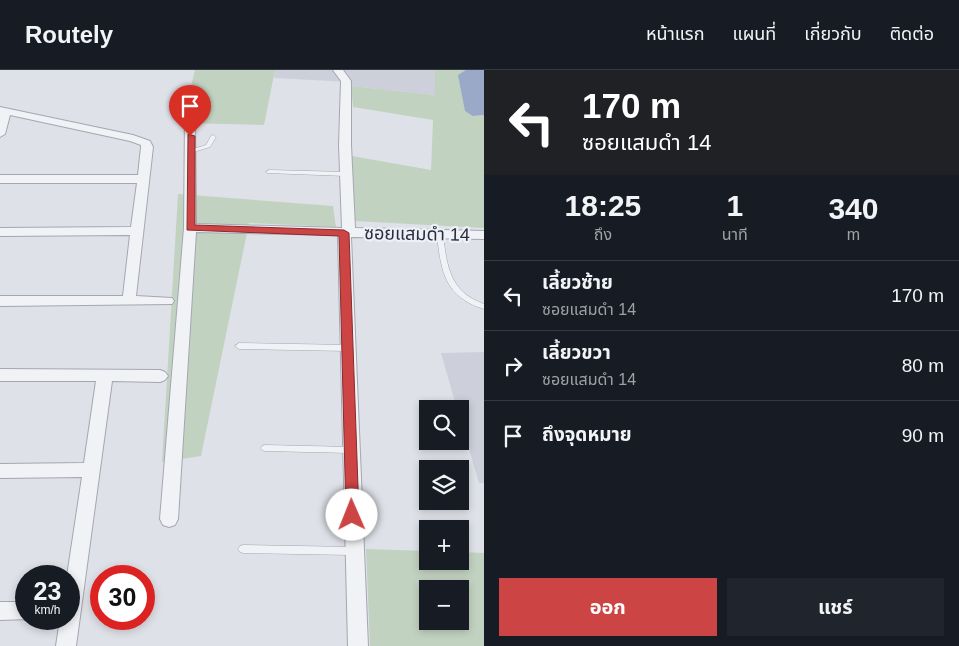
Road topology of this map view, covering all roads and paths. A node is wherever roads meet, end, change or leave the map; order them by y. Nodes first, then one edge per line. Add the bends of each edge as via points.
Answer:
1 (338, 70) edge
2 (3, 111) edge
3 (190, 118) dead end
4 (0, 134) edge
5 (213, 137) dead end
6 (190, 151) junction
7 (269, 172) dead end
8 (346, 174) junction
9 (0, 179) edge
10 (143, 179) junction
11 (190, 228) junction
12 (138, 231) junction
13 (0, 232) edge
14 (347, 233) junction
15 (440, 235) junction
16 (484, 236) edge
17 (0, 301) edge
18 (129, 301) junction
19 (167, 301) dead end
20 (484, 307) edge
21 (239, 346) dead end
22 (349, 348) junction
23 (105, 375) junction
24 (0, 376) edge
25 (160, 376) dead end
26 (264, 448) dead end
27 (351, 450) junction
28 (90, 470) junction
29 (0, 471) edge
30 (169, 520) dead end
31 (243, 549) dead end
32 (353, 551) junction
33 (76, 565) edge
34 (0, 611) edge
35 (15, 611) edge
36 (68, 630) edge
37 (66, 646) edge
38 (358, 646) edge

1 - 8 street via 346,81
2 - 4 street
2 - 10 street via 140,140 147,147
3 - 6 street
5 - 6 lane via 208,146
6 - 11 street
7 - 8 lane
8 - 14 street
9 - 10 street
10 - 12 street
11 - 14 street, ซอยแสมดำ 14
11 - 30 street
12 - 13 street
12 - 18 street
14 - 15 street, ซอยแสมดำ 14
14 - 22 street
15 - 16 street, ซอยแสมดำ 14
15 - 20 lane via 448,277 461,297
17 - 18 street
18 - 19 street
21 - 22 lane
22 - 27 street
23 - 24 street
23 - 25 street
23 - 28 street
26 - 27 lane
27 - 32 street
28 - 29 street
28 - 33 street
31 - 32 lane
32 - 38 street
34 - 35 street
36 - 37 street

